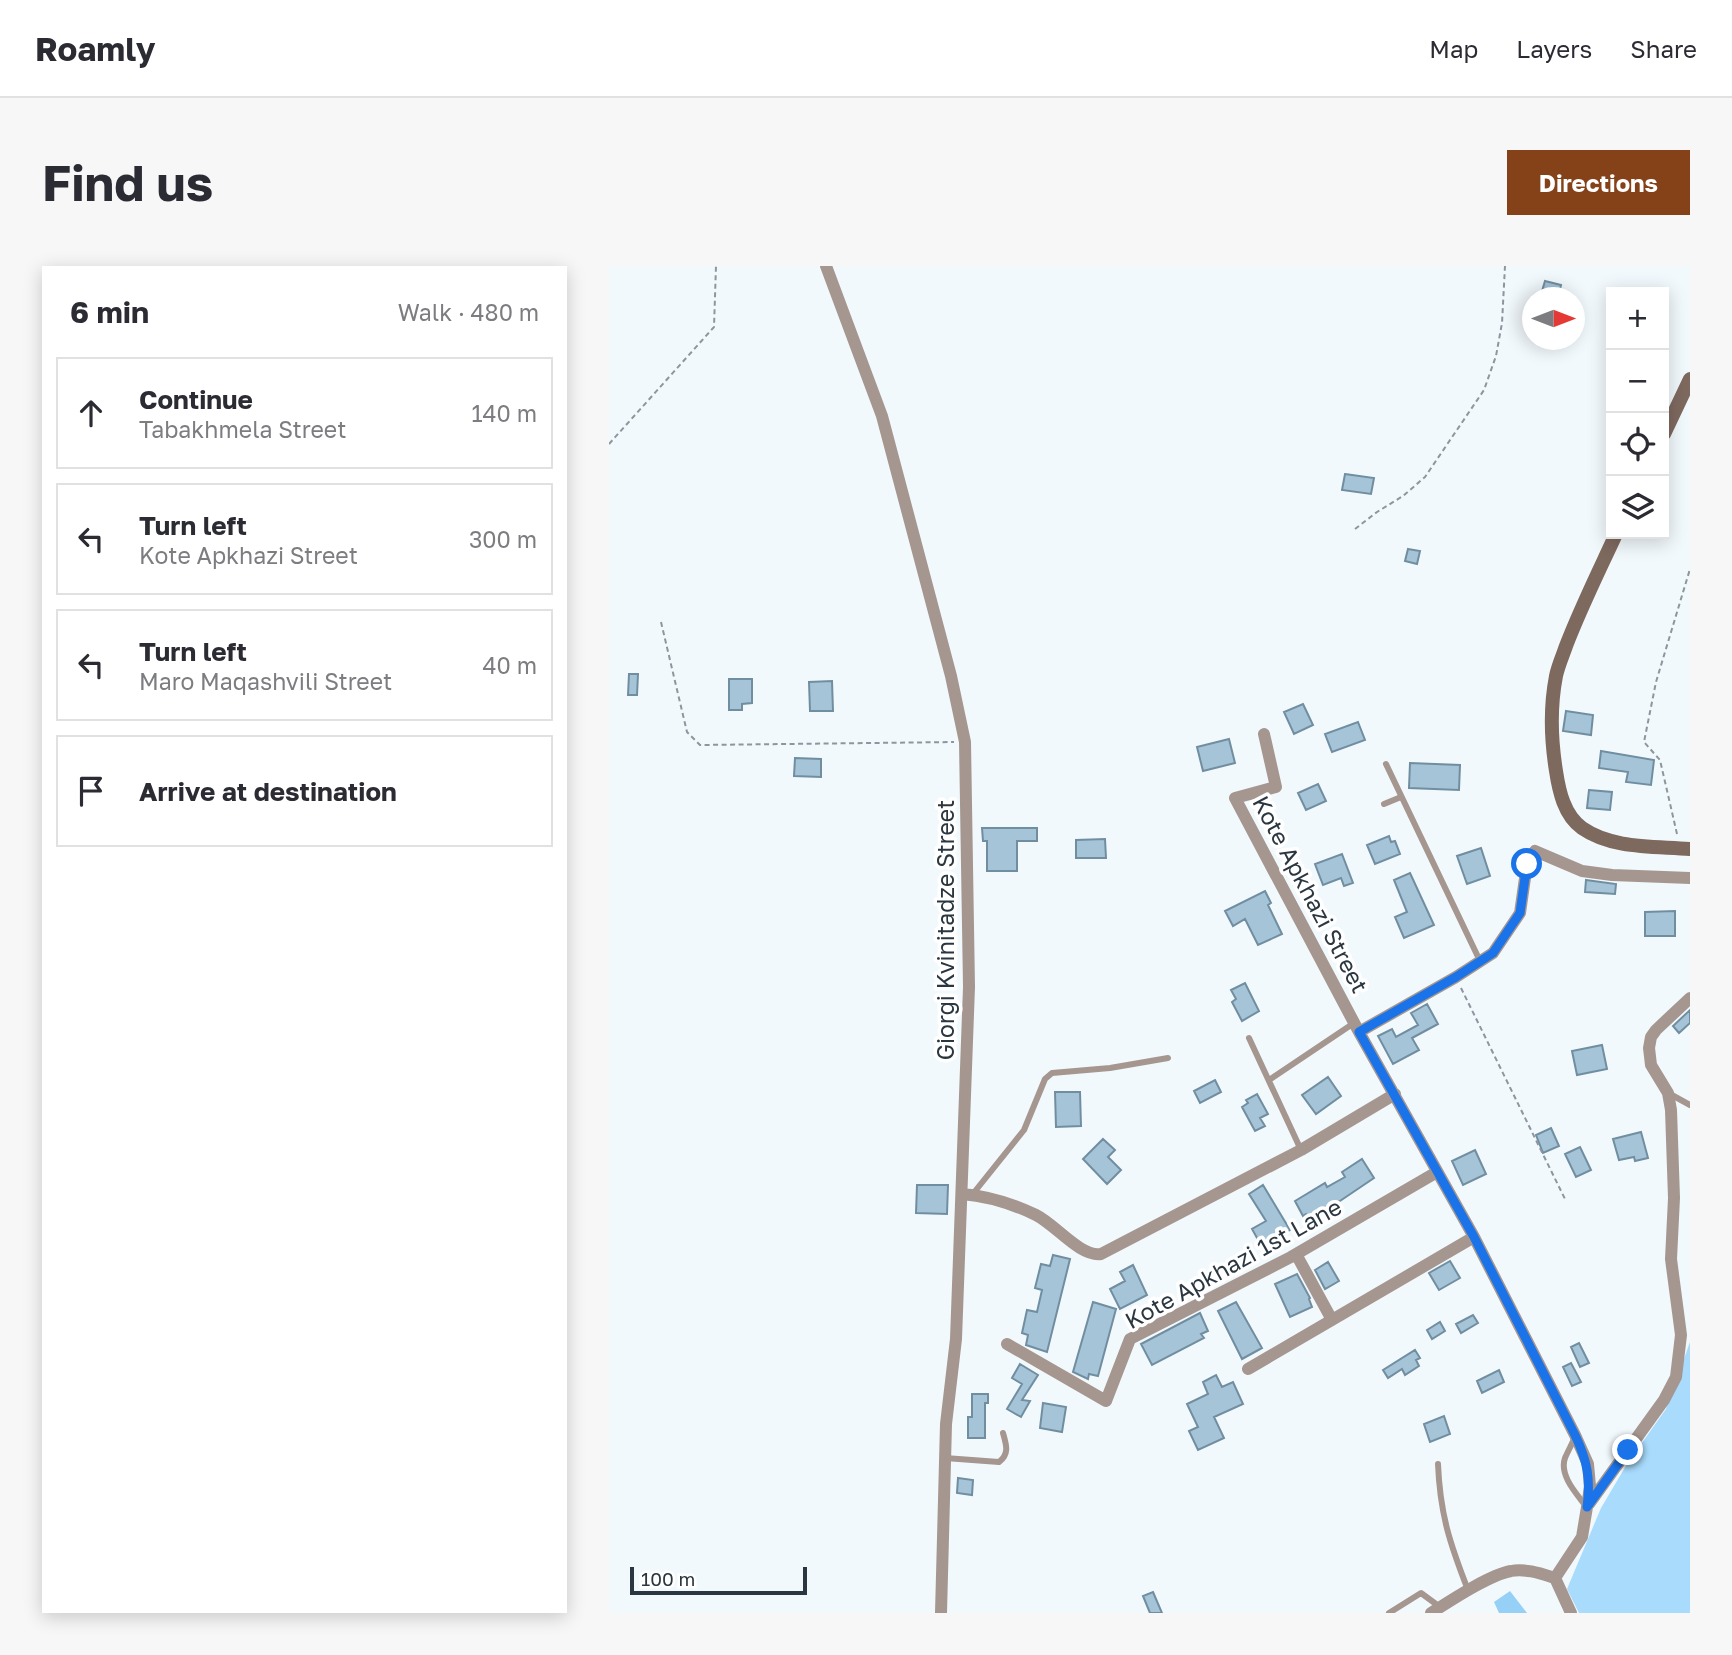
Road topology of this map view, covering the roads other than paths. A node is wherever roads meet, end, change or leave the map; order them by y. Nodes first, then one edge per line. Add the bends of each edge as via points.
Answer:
1 (826, 266) edge
2 (1690, 379) edge
3 (1669, 423) edge
4 (1614, 539) edge
5 (1264, 734) dead end
6 (1386, 764) dead end
7 (1402, 797) junction
8 (1384, 804) dead end
9 (1685, 849) edge
10 (1690, 878) edge
11 (1480, 961) junction
12 (1690, 998) edge
13 (1357, 1027) junction
14 (1249, 1038) dead end
15 (1168, 1058) dead end
16 (1269, 1080) junction
17 (1668, 1093) junction
18 (1395, 1094) junction
19 (1690, 1105) edge
20 (1301, 1150) junction
21 (1437, 1172) junction
22 (967, 1195) junction
23 (1474, 1237) junction
24 (1296, 1254) junction
25 (1332, 1320) junction
26 (1007, 1344) dead end
27 (1248, 1368) dead end
28 (1003, 1433) dead end
29 (1575, 1435) junction
30 (945, 1458) junction
31 (1438, 1464) dead end
32 (1587, 1507) junction
33 (1555, 1578) junction
34 (1468, 1590) junction
35 (1435, 1610) edge
36 (941, 1613) edge
37 (1389, 1613) edge
38 (1571, 1613) edge

1 - 22 street, Giorgi Kvinitadze Street via 882,416 965,742
2 - 3 main road
4 - 9 main road via 1556,674 1551,714 1559,792 1579,826 1595,836
5 - 13 street, Kote Apkhazi Street via 1276,787 1235,798
6 - 7 lane
7 - 8 lane
7 - 11 lane
10 - 11 street via 1582,871 1535,851 1527,864 1520,913 1493,953
11 - 13 street
12 - 17 street via 1651,1037 1651,1065
13 - 16 lane
13 - 18 street, Kote Apkhazi Street
14 - 16 lane
15 - 22 lane via 1052,1073 1045,1079 1024,1130
16 - 20 lane
17 - 19 lane
17 - 32 street via 1674,1185 1671,1259 1681,1335 1676,1377
18 - 20 street
18 - 21 street, Kote Apkhazi Street
20 - 22 street via 1101,1254 1084,1252 1036,1215 1011,1204
21 - 23 street, Kote Apkhazi Street
21 - 24 street, Kote Apkhazi 1st Lane
22 - 30 street, Giorgi Kvinitadze Street
23 - 25 street
23 - 29 street, Kote Apkhazi Street
24 - 25 street
24 - 26 street, Kote Apkhazi 1st Lane via 1130,1339 1106,1401
25 - 27 street
28 - 30 lane via 1007,1448 999,1462
29 - 32 street, Kote Apkhazi Street via 1588,1464
29 - 32 lane via 1565,1471
30 - 36 street, Giorgi Kvinitadze Street
31 - 34 lane via 1440,1501
32 - 33 street via 1582,1537
33 - 34 street via 1511,1570
33 - 38 street
34 - 35 street
35 - 37 lane via 1422,1593

